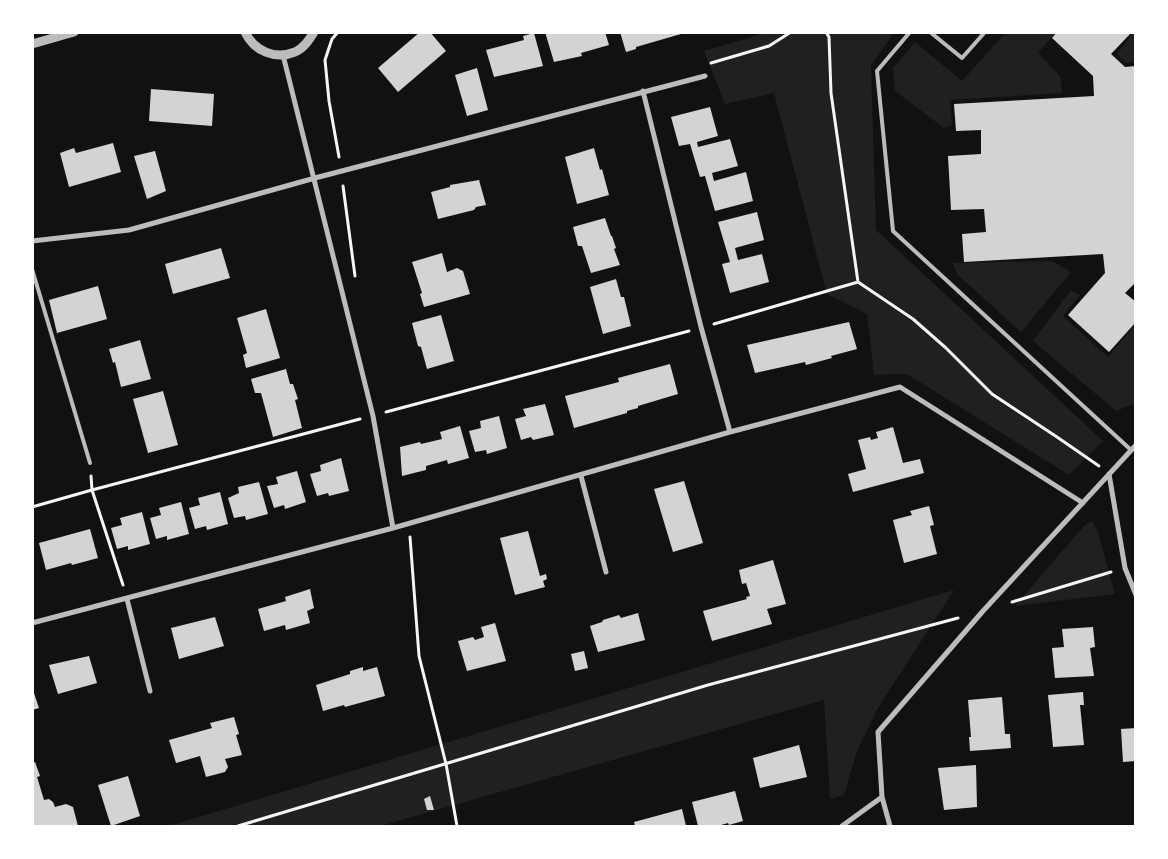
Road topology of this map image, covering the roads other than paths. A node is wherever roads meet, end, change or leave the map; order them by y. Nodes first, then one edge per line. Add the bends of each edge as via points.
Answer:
1 (74, 32) edge
2 (245, 32) edge
3 (314, 32) edge
4 (910, 32) edge
5 (930, 32) edge
6 (985, 32) edge
7 (32, 44) edge
8 (283, 55) junction
9 (705, 76) dead end
10 (643, 91) junction
11 (315, 178) junction
12 (32, 241) edge
13 (32, 269) edge
14 (730, 432) junction
15 (1136, 445) edge
16 (1131, 450) junction
17 (90, 463) road end
18 (1109, 474) junction
19 (581, 476) junction
20 (1083, 503) junction
21 (393, 528) junction
22 (606, 572) dead end
23 (1136, 595) edge
24 (127, 598) junction
25 (32, 624) edge
26 (150, 691) dead end
27 (882, 797) junction
28 (842, 826) edge
29 (890, 826) edge

1 - 7 street
2 - 8 street via 255,46 268,53
3 - 8 street via 307,43
4 - 16 lane via 877,71 893,231
5 - 6 lane via 962,58
8 - 11 street
9 - 10 street
10 - 11 street
10 - 14 street
11 - 12 street via 129,230
11 - 21 street via 373,416
13 - 17 lane
14 - 19 street
14 - 20 street via 900,387
15 - 16 street
16 - 18 street
18 - 20 street
18 - 23 street via 1125,568
19 - 21 street
19 - 22 street
20 - 27 street via 878,732
21 - 24 street
24 - 25 street
24 - 26 street
27 - 28 street
27 - 29 street

